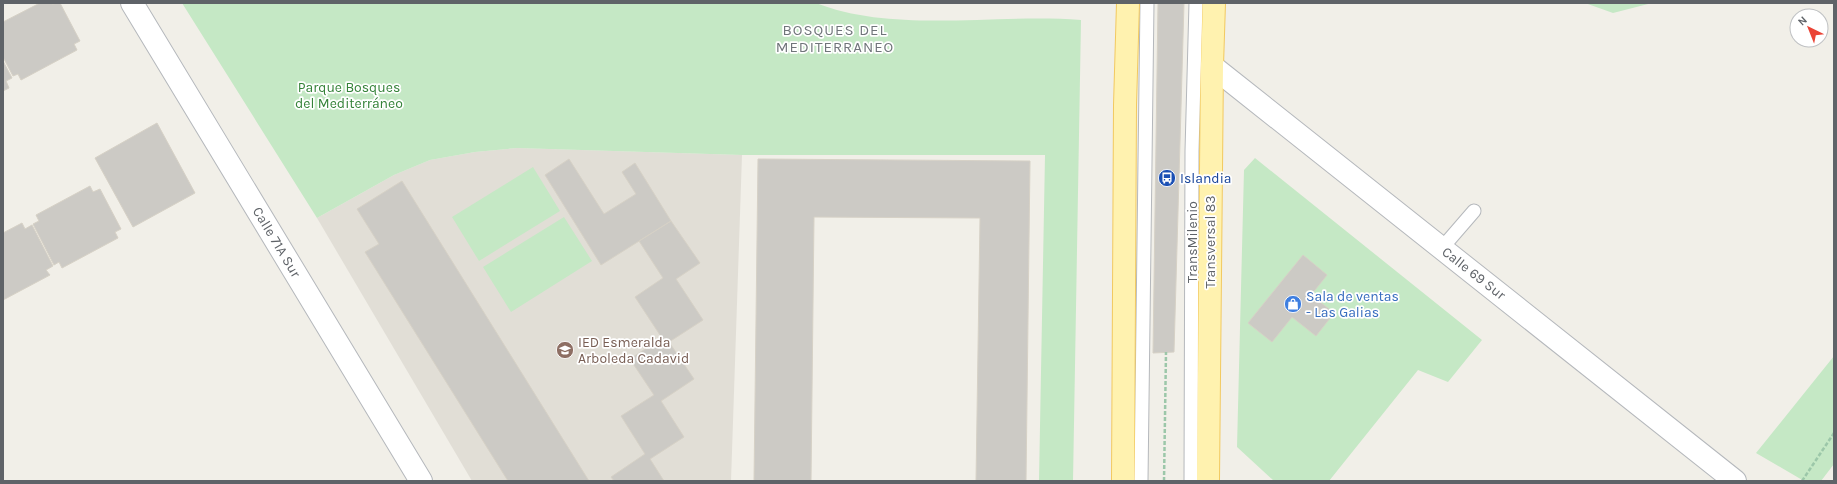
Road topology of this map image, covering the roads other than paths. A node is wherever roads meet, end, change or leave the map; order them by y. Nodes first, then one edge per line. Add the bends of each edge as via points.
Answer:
1 (132, 3) edge
2 (1128, 3) edge
3 (1147, 3) edge
4 (1196, 3) edge
5 (1214, 3) edge
6 (1212, 66) junction
7 (1474, 211) dead end
8 (1442, 248) junction
9 (421, 481) edge
10 (1123, 481) edge
11 (1141, 481) edge
12 (1191, 481) edge
13 (1208, 481) edge
14 (1735, 481) edge

1 - 9 street, Calle 71A Sur
2 - 10 main road
3 - 11 lane
4 - 12 lane, TransMilenio via 1192,159
5 - 6 main road, Transversal 83
6 - 8 street, Calle 69 Sur
6 - 13 main road, Transversal 83
7 - 8 lane
8 - 14 street, Calle 69 Sur

